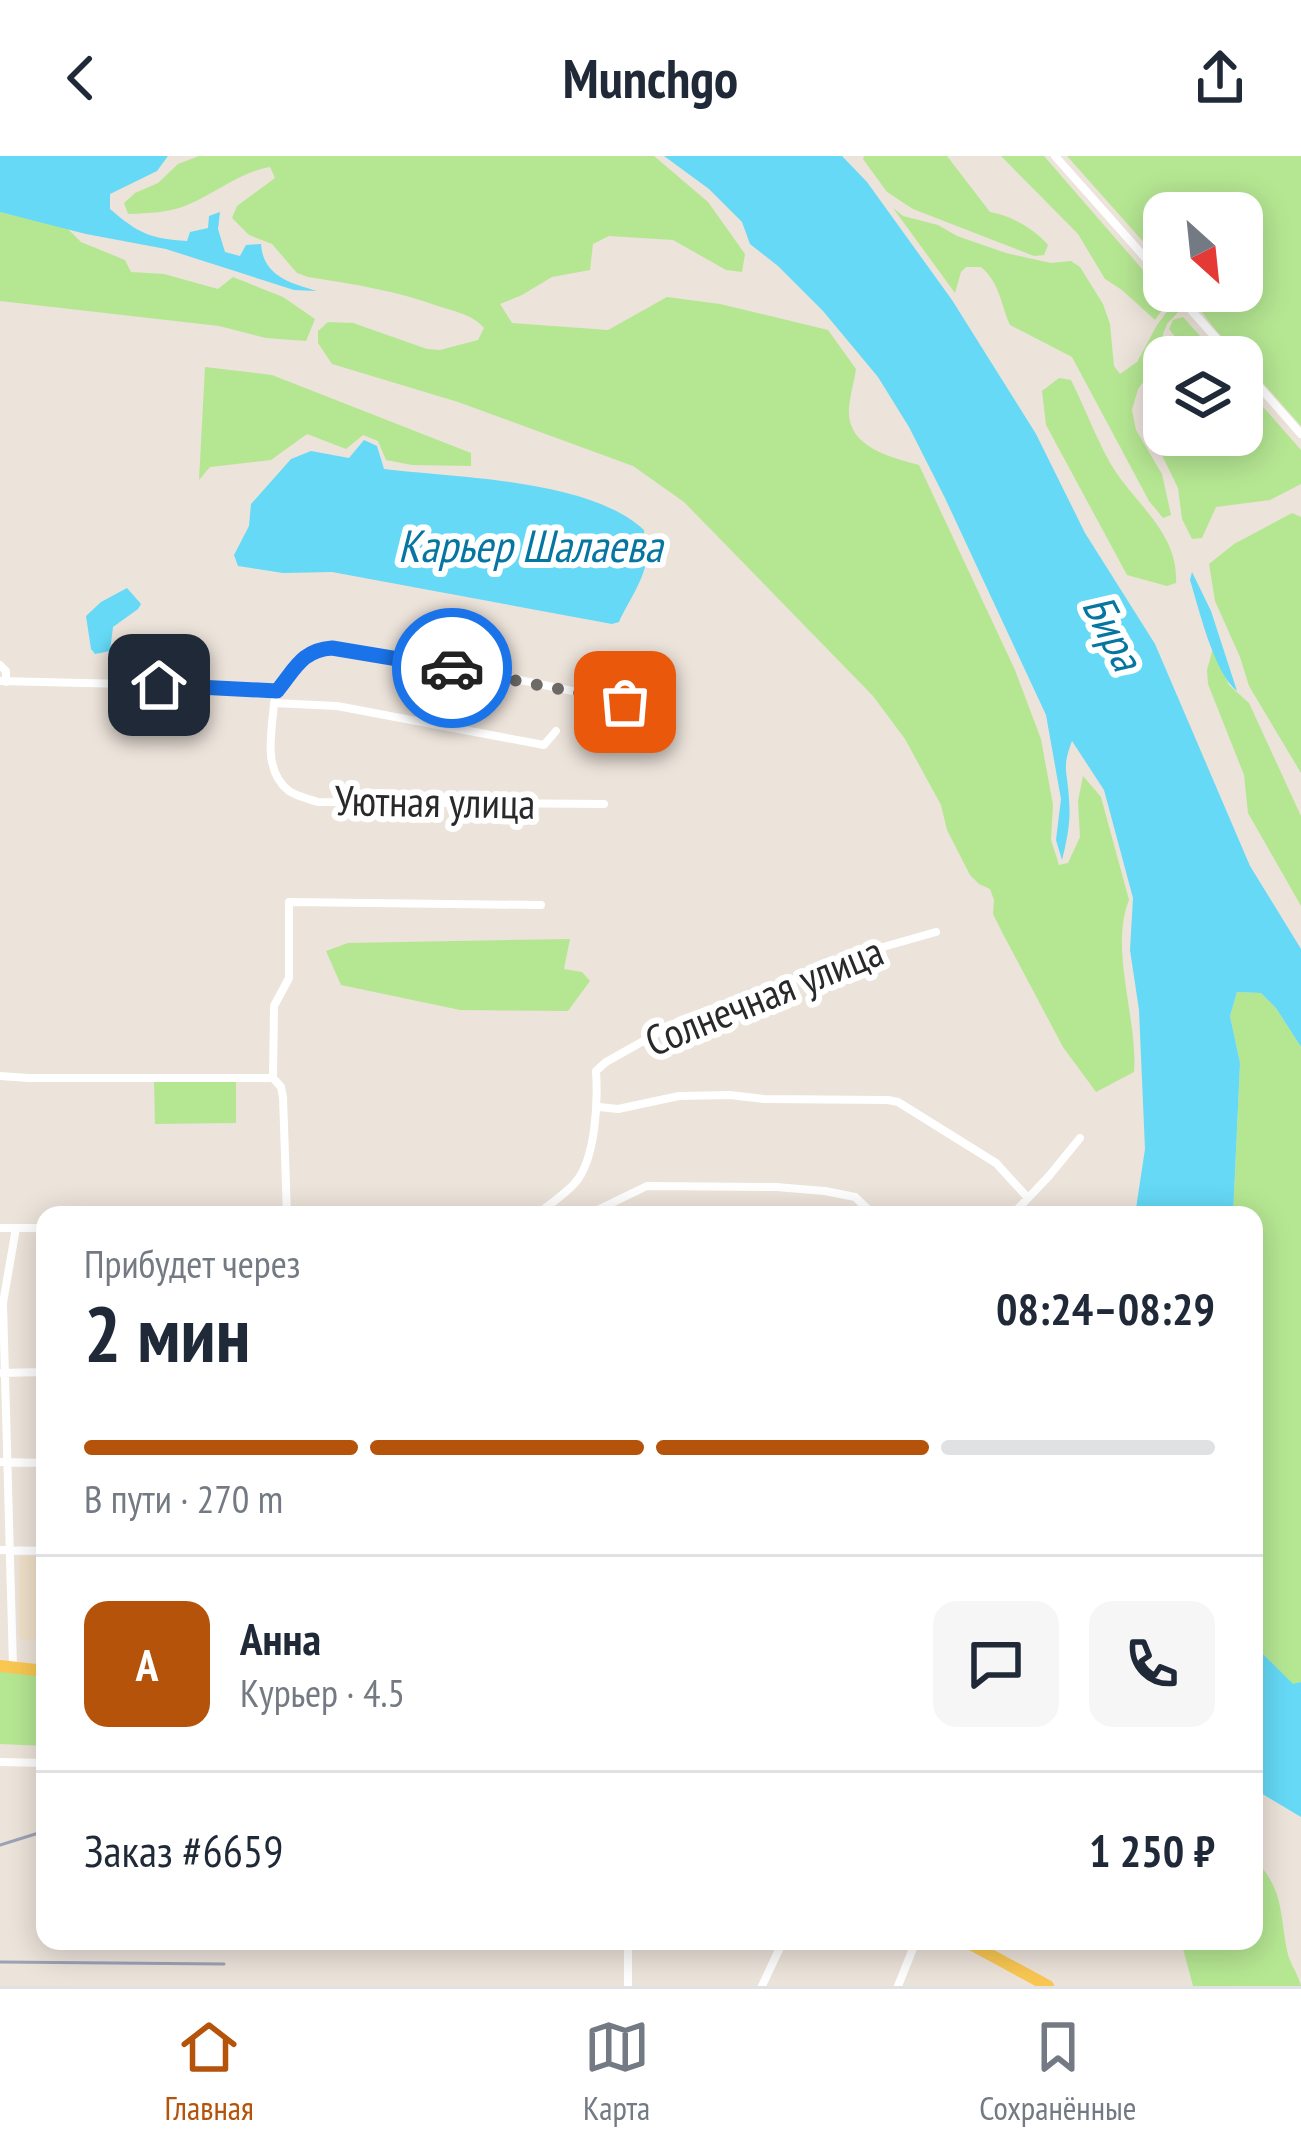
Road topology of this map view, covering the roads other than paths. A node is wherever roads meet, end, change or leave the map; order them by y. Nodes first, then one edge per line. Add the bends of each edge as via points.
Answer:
1 (1055, 156) edge
2 (1143, 255) edge
3 (1193, 312) edge
4 (1214, 336) edge
5 (1263, 391) edge
6 (1301, 434) edge
7 (0, 664) edge
8 (3, 681) edge
9 (277, 691) junction
10 (625, 702) dead end
11 (274, 703) junction
12 (556, 731) dead end
13 (604, 804) dead end
14 (542, 905) dead end
15 (936, 932) dead end
16 (0, 1076) edge
17 (273, 1078) junction
18 (599, 1107) junction
19 (1081, 1138) dead end
20 (1028, 1198) junction
21 (287, 1206) edge
22 (548, 1206) edge
23 (606, 1206) edge
24 (864, 1206) edge
25 (1020, 1206) edge
26 (0, 1228) edge
27 (16, 1228) junction
28 (36, 1228) edge
29 (36, 1372) edge
30 (3, 1373) edge
31 (4, 1462) edge
32 (36, 1462) edge
33 (4, 1550) edge
34 (36, 1551) edge
35 (6, 1666) edge
36 (36, 1670) edge
37 (0, 1762) edge
38 (36, 1763) edge
39 (628, 1950) edge
40 (779, 1950) edge
41 (912, 1950) edge
42 (982, 1950) edge
43 (628, 1986) edge
44 (762, 1986) edge
45 (898, 1986) edge
46 (1048, 1986) edge

1 - 2 street
3 - 4 street
5 - 6 street
7 - 8 street
8 - 9 street
9 - 10 street via 305,656 332,648
9 - 11 street
11 - 12 street via 337,706 544,745
11 - 13 street, Уютная улица via 270,758 278,778 318,802
14 - 17 street via 290,902 289,978 274,1006
15 - 18 street, Солнечная улица via 681,1020 596,1071
16 - 17 street
17 - 21 street via 283,1097
18 - 20 street via 730,1094 898,1102 996,1163
18 - 22 street via 578,1180
19 - 20 street
20 - 25 street
23 - 24 street via 647,1186 825,1191
26 - 27 street
27 - 28 street
27 - 30 street
29 - 30 street
30 - 31 street
31 - 32 street
31 - 33 street
33 - 34 street
33 - 35 street via 12,1564
35 - 36 main road
37 - 38 street
39 - 43 street
40 - 44 street
41 - 45 street
42 - 46 main road

